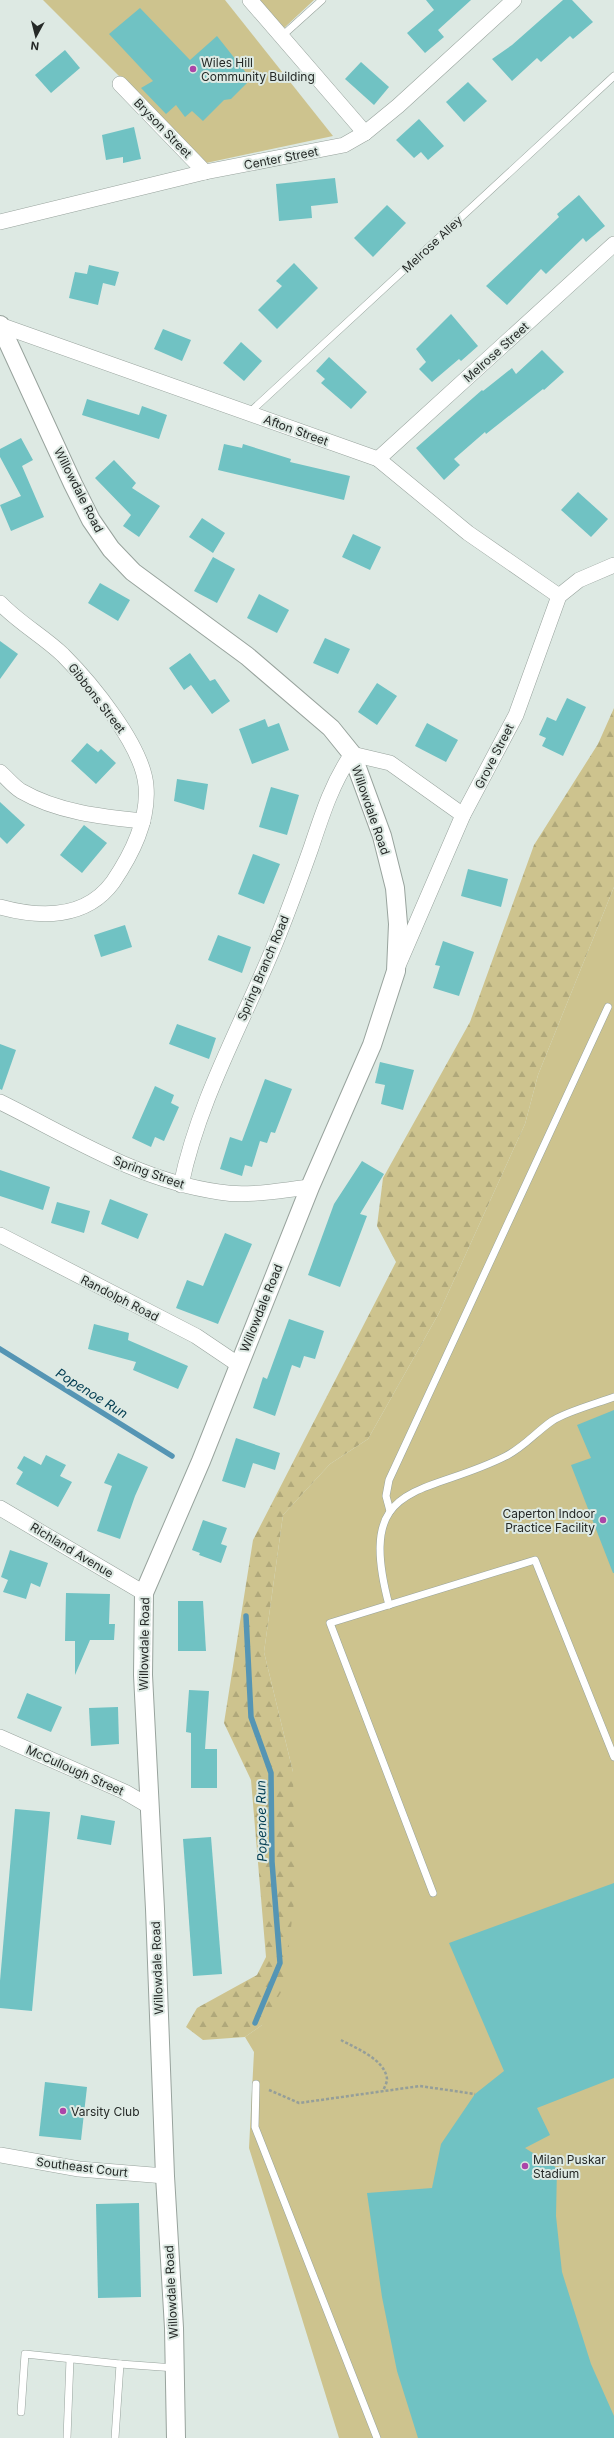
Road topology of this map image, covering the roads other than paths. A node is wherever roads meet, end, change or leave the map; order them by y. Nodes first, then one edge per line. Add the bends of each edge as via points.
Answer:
1 (250, 0) edge
2 (322, 0) edge
3 (514, 0) edge
4 (282, 36) junction
5 (614, 76) edge
6 (120, 84) dead end
7 (365, 133) junction
8 (205, 172) junction
9 (0, 222) edge
10 (614, 244) edge
11 (0, 325) edge
12 (249, 413) junction
13 (378, 460) junction
14 (614, 565) edge
15 (559, 596) junction
16 (0, 603) edge
17 (352, 754) junction
18 (0, 772) edge
19 (463, 816) junction
20 (143, 821) junction
21 (0, 907) edge
22 (396, 971) junction
23 (608, 1006) dead end
24 (0, 1102) edge
25 (181, 1185) junction
26 (310, 1186) junction
27 (0, 1235) edge
28 (239, 1365) junction
29 (614, 1397) edge
30 (0, 1508) edge
31 (390, 1511) junction
32 (144, 1593) junction
33 (389, 1605) junction
34 (0, 1737) edge
35 (614, 1757) edge
36 (149, 1806) junction
37 (433, 1893) dead end
38 (256, 2084) road end
39 (0, 2155) edge
40 (164, 2176) junction
41 (70, 2359) junction
42 (120, 2364) junction
43 (175, 2368) junction
44 (21, 2412) dead end
45 (66, 2438) edge
46 (115, 2438) edge
47 (176, 2438) edge
48 (378, 2438) edge

1 - 4 street
2 - 4 lane
3 - 7 street, Center Street
4 - 7 street
5 - 12 lane, Melrose Alley
6 - 8 street, Bryson Street
7 - 8 street, Center Street via 344,145
8 - 9 street, Center Street
10 - 13 street, Melrose Street
11 - 12 street, Afton Street
11 - 17 street, Willowdale Road via 88,514 111,549 133,572 247,656 331,728
12 - 13 street, Afton Street
13 - 15 street, Afton Street via 468,533
14 - 15 street via 579,580
15 - 19 street, Grove Street via 516,715
16 - 20 street, Gibbons Street via 16,619 62,654 105,704 136,749 146,786
17 - 19 street via 390,763
17 - 22 street, Willowdale Road via 382,836 395,888 398,924
17 - 25 street, Spring Branch Road via 329,797 267,963 213,1083 188,1151
18 - 20 street via 20,791 60,808 108,818
19 - 22 street, Grove Street
20 - 21 street, Gibbons Street via 130,856 118,874 106,891 82,908 52,915
22 - 26 street, Willowdale Road via 372,1045
23 - 31 lane via 392,1474 386,1496
24 - 25 street, Spring Street via 123,1166
25 - 26 street, Spring Street via 220,1193 259,1193
26 - 28 street, Willowdale Road
27 - 28 street, Randolph Road via 196,1336
28 - 32 street, Willowdale Road
29 - 31 lane via 553,1421 531,1441 508,1456 419,1488 402,1498
30 - 32 street, Richland Avenue
31 - 33 lane via 380,1545 382,1580
32 - 36 street, Willowdale Road via 143,1675
33 - 35 lane via 535,1560
33 - 37 lane via 330,1623
34 - 36 street, McCullough Street via 118,1789
36 - 40 street, Willowdale Road
38 - 48 lane via 255,2127
39 - 40 street, Southeast Court via 79,2169
40 - 43 street, Willowdale Road
41 - 42 lane
41 - 44 lane via 25,2354
41 - 45 lane
42 - 43 lane
42 - 46 lane
43 - 47 street, Willowdale Road

